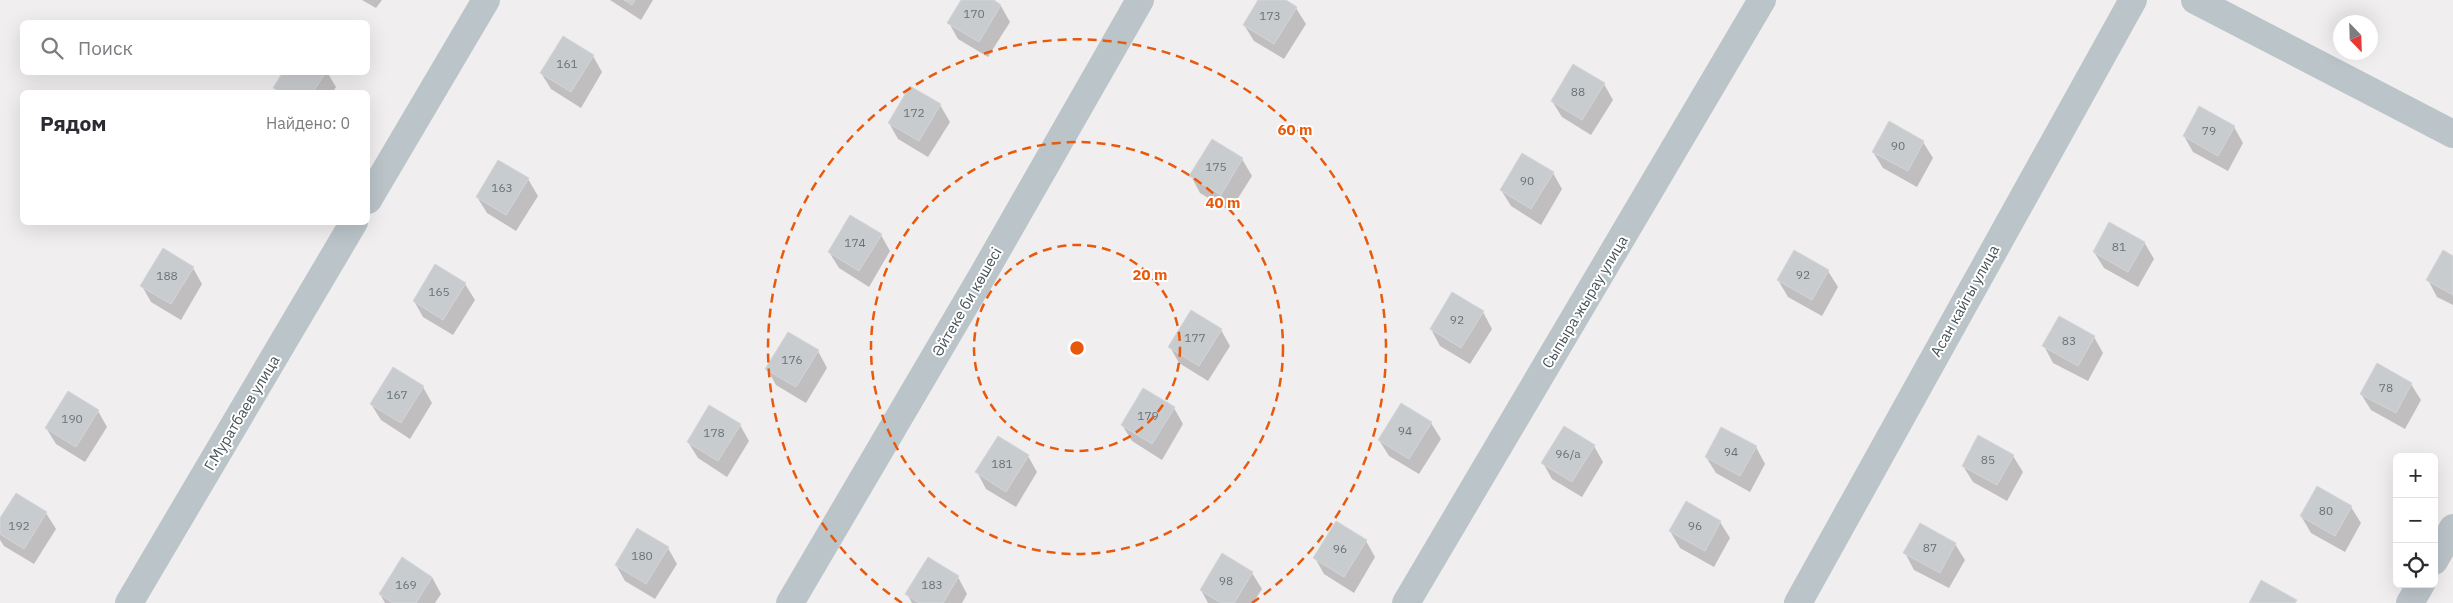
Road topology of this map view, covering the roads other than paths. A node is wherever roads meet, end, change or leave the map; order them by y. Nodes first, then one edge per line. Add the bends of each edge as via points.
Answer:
1 (486, 0) edge
2 (1140, 0) edge
3 (1762, 0) edge
4 (2133, 0) edge
5 (2195, 0) edge
6 (2453, 134) edge
7 (370, 197) edge
8 (352, 225) edge
9 (2453, 528) edge
10 (2438, 553) edge
11 (2419, 588) edge
12 (129, 603) edge
13 (790, 603) edge
14 (1406, 603) edge
15 (1798, 603) edge
16 (2410, 603) edge

1 - 7 street
2 - 13 street, Әйтеке би көшесі
3 - 14 street, Сыпыра жырау улица
4 - 15 street, Асан кайгы улица
5 - 6 street
8 - 12 street, Г.Муратбаев улица
9 - 10 street
11 - 16 street

